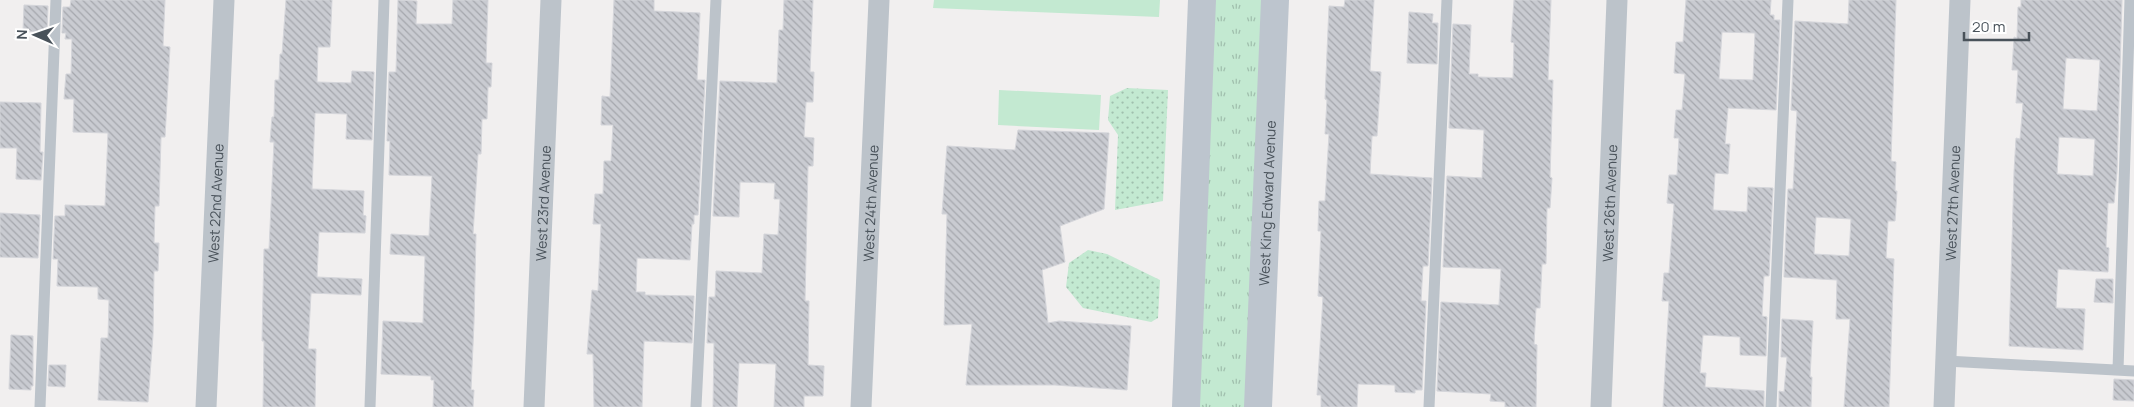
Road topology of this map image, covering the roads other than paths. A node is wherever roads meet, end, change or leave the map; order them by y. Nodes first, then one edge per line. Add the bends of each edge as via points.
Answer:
1 (56, 0) edge
2 (224, 0) edge
3 (384, 0) edge
4 (551, 0) edge
5 (716, 0) edge
6 (879, 0) edge
7 (1202, 0) edge
8 (1274, 0) edge
9 (1447, 0) edge
10 (1617, 0) edge
11 (1788, 0) edge
12 (1960, 0) edge
13 (2130, 0) edge
14 (1946, 361) junction
15 (2118, 370) junction
16 (2134, 371) edge
17 (40, 407) edge
18 (206, 407) edge
19 (370, 407) edge
20 (534, 407) edge
21 (696, 407) edge
22 (861, 407) edge
23 (1186, 407) edge
24 (1258, 407) edge
25 (1429, 407) edge
26 (1601, 407) edge
27 (1771, 407) edge
28 (1944, 407) edge

1 - 17 lane
2 - 18 street, West 22nd Avenue
3 - 19 lane
4 - 20 street, West 23rd Avenue
5 - 21 lane
6 - 22 street, West 24th Avenue
7 - 23 main road
8 - 24 main road, West King Edward Avenue
9 - 25 lane
10 - 26 street, West 26th Avenue
11 - 27 lane
12 - 14 street, West 27th Avenue
13 - 15 lane
14 - 15 lane
14 - 28 street, West 27th Avenue
15 - 16 lane

